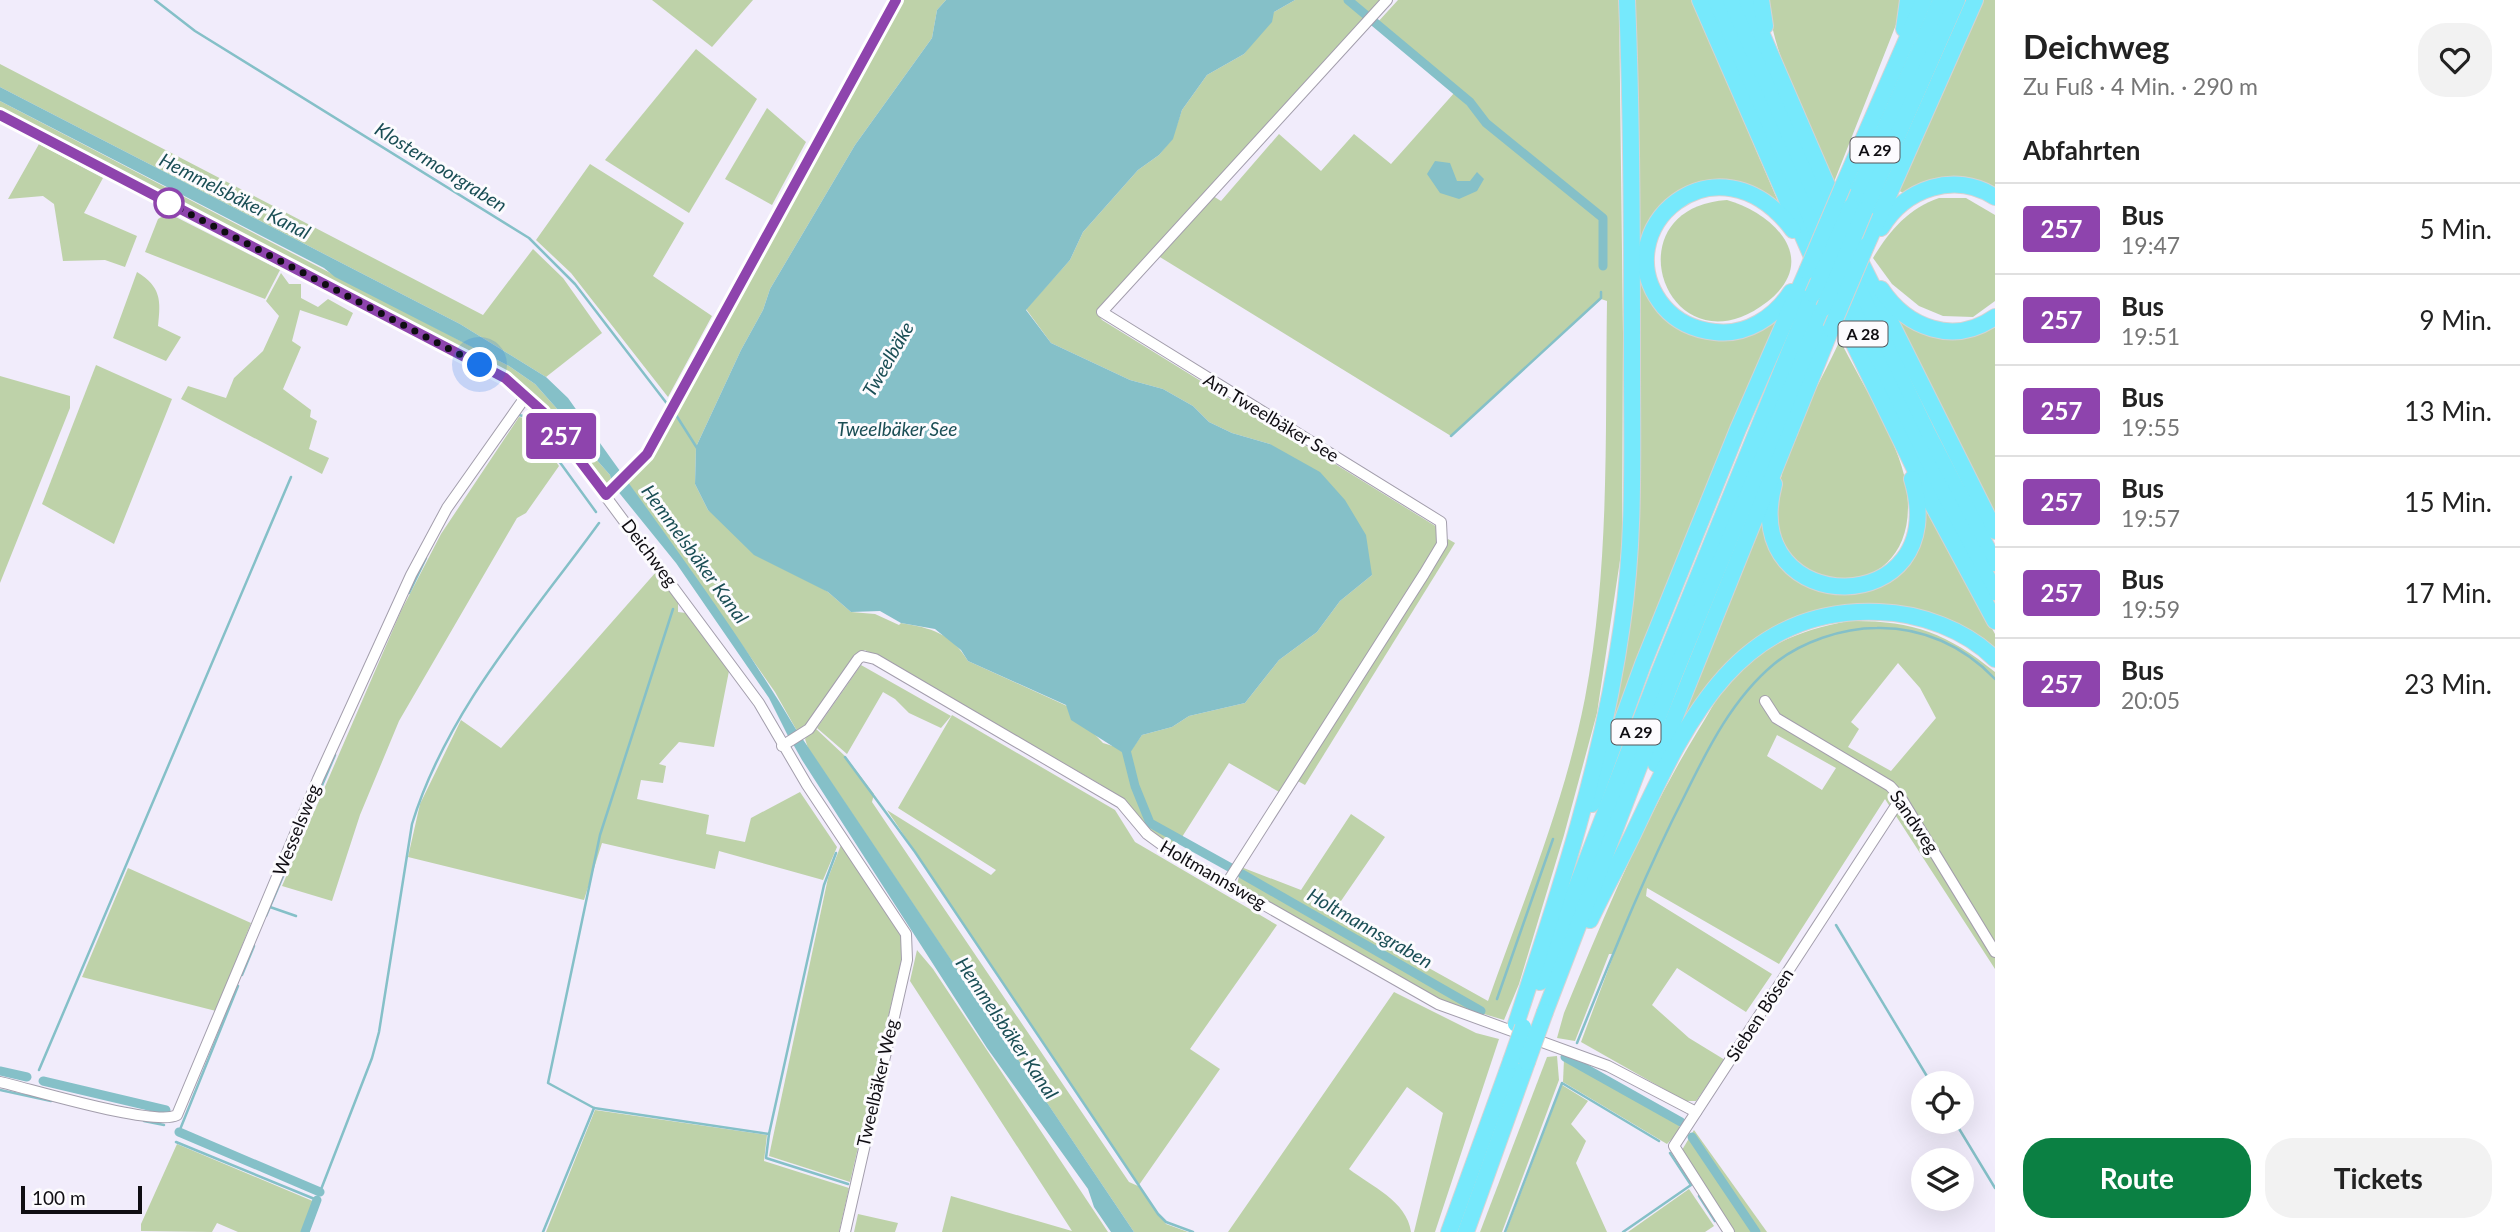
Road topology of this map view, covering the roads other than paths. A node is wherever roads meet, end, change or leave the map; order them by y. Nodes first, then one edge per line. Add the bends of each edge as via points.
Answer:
1 (895, 0) edge
2 (1387, 0) edge
3 (1627, 0) edge
4 (1700, 0) edge
5 (1716, 0) edge
6 (1731, 0) edge
7 (1747, 0) edge
8 (1761, 0) edge
9 (1908, 0) edge
10 (1924, 0) edge
11 (1941, 0) edge
12 (1957, 0) edge
13 (1975, 0) edge
14 (1782, 84) junction
15 (1884, 91) junction
16 (0, 115) edge
17 (1995, 198) edge
18 (1858, 208) junction
19 (1866, 246) junction
20 (1809, 250) junction
21 (1860, 263) junction
22 (1807, 271) junction
23 (1995, 317) edge
24 (526, 396) junction
25 (1793, 418) junction
26 (1904, 450) junction
27 (608, 494) junction
28 (1995, 531) edge
29 (1995, 563) edge
30 (1995, 592) edge
31 (1995, 621) edge
32 (1995, 659) edge
33 (1765, 701) dead end
34 (782, 746) junction
35 (1901, 798) junction
36 (1620, 858) junction
37 (1565, 872) junction
38 (1227, 883) junction
39 (906, 934) joint
40 (1995, 952) edge
41 (1545, 1012) junction
42 (1520, 1026) junction
43 (1514, 1060) junction
44 (0, 1082) edge
45 (1696, 1112) junction
46 (845, 1232) edge
47 (1449, 1232) edge
48 (1466, 1232) edge
49 (1729, 1232) edge

1 - 27 street via 666,421 632,472
2 - 38 street, Am Tweelbäker See via 1102,312 1441,522 1441,544 1424,574
3 - 37 highway via 1632,523 1616,665
4 - 20 highway
5 - 30 highway, A 28 via 1865,338
6 - 29 highway, A 28 via 1862,300
7 - 14 highway
8 - 14 highway
9 - 15 highway via 1905,28
10 - 15 highway
11 - 18 highway, A 29
12 - 18 highway, A 29
13 - 19 highway
14 - 21 highway
15 - 22 highway, bridge
16 - 24 street, Deichweg via 505,378
17 - 19 highway via 1965,185 1917,192 1887,217
18 - 41 highway, A 29, bridge via 1824,308 1673,678
18 - 42 highway, A 29, bridge via 1813,294
19 - 25 highway, bridge
20 - 22 highway via 1772,206 1746,191 1720,186 1691,192 1670,206 1659,219 1648,247 1648,269 1658,299 1684,323 1713,332 1742,331 1758,323 1780,306
20 - 26 highway
21 - 23 highway via 1889,301 1923,327 1962,331
21 - 28 highway
22 - 37 highway via 1643,664
24 - 27 street, Deichweg
24 - 44 street, Wesselsweg via 447,508 411,575 318,779 177,1115 170,1119 142,1116
25 - 26 highway via 1792,435 1772,493 1774,539 1794,570 1824,586 1849,589 1870,585 1905,557 1917,521
25 - 36 highway
26 - 31 highway
27 - 34 street, Deichweg via 759,702
32 - 36 highway via 1944,627 1885,612 1829,615 1769,638 1713,687 1667,762
33 - 35 street, Sandweg via 1776,718 1890,786
34 - 38 street, Holtmannsweg via 809,729 858,659 875,659 1121,803 1158,844
34 - 39 street, Deichweg
35 - 40 street, Sandweg
35 - 45 street, Sieben Bösen
36 - 41 highway
37 - 42 highway
38 - 45 street, Holtmannsweg via 1438,1004 1608,1066
39 - 46 street, Tweelbäker Weg via 907,960
41 - 43 highway, A 29, bridge
42 - 43 highway, A 29, bridge
43 - 47 highway, A 29
43 - 48 highway, A 29
45 - 49 street, Sieben Bösen via 1674,1146

